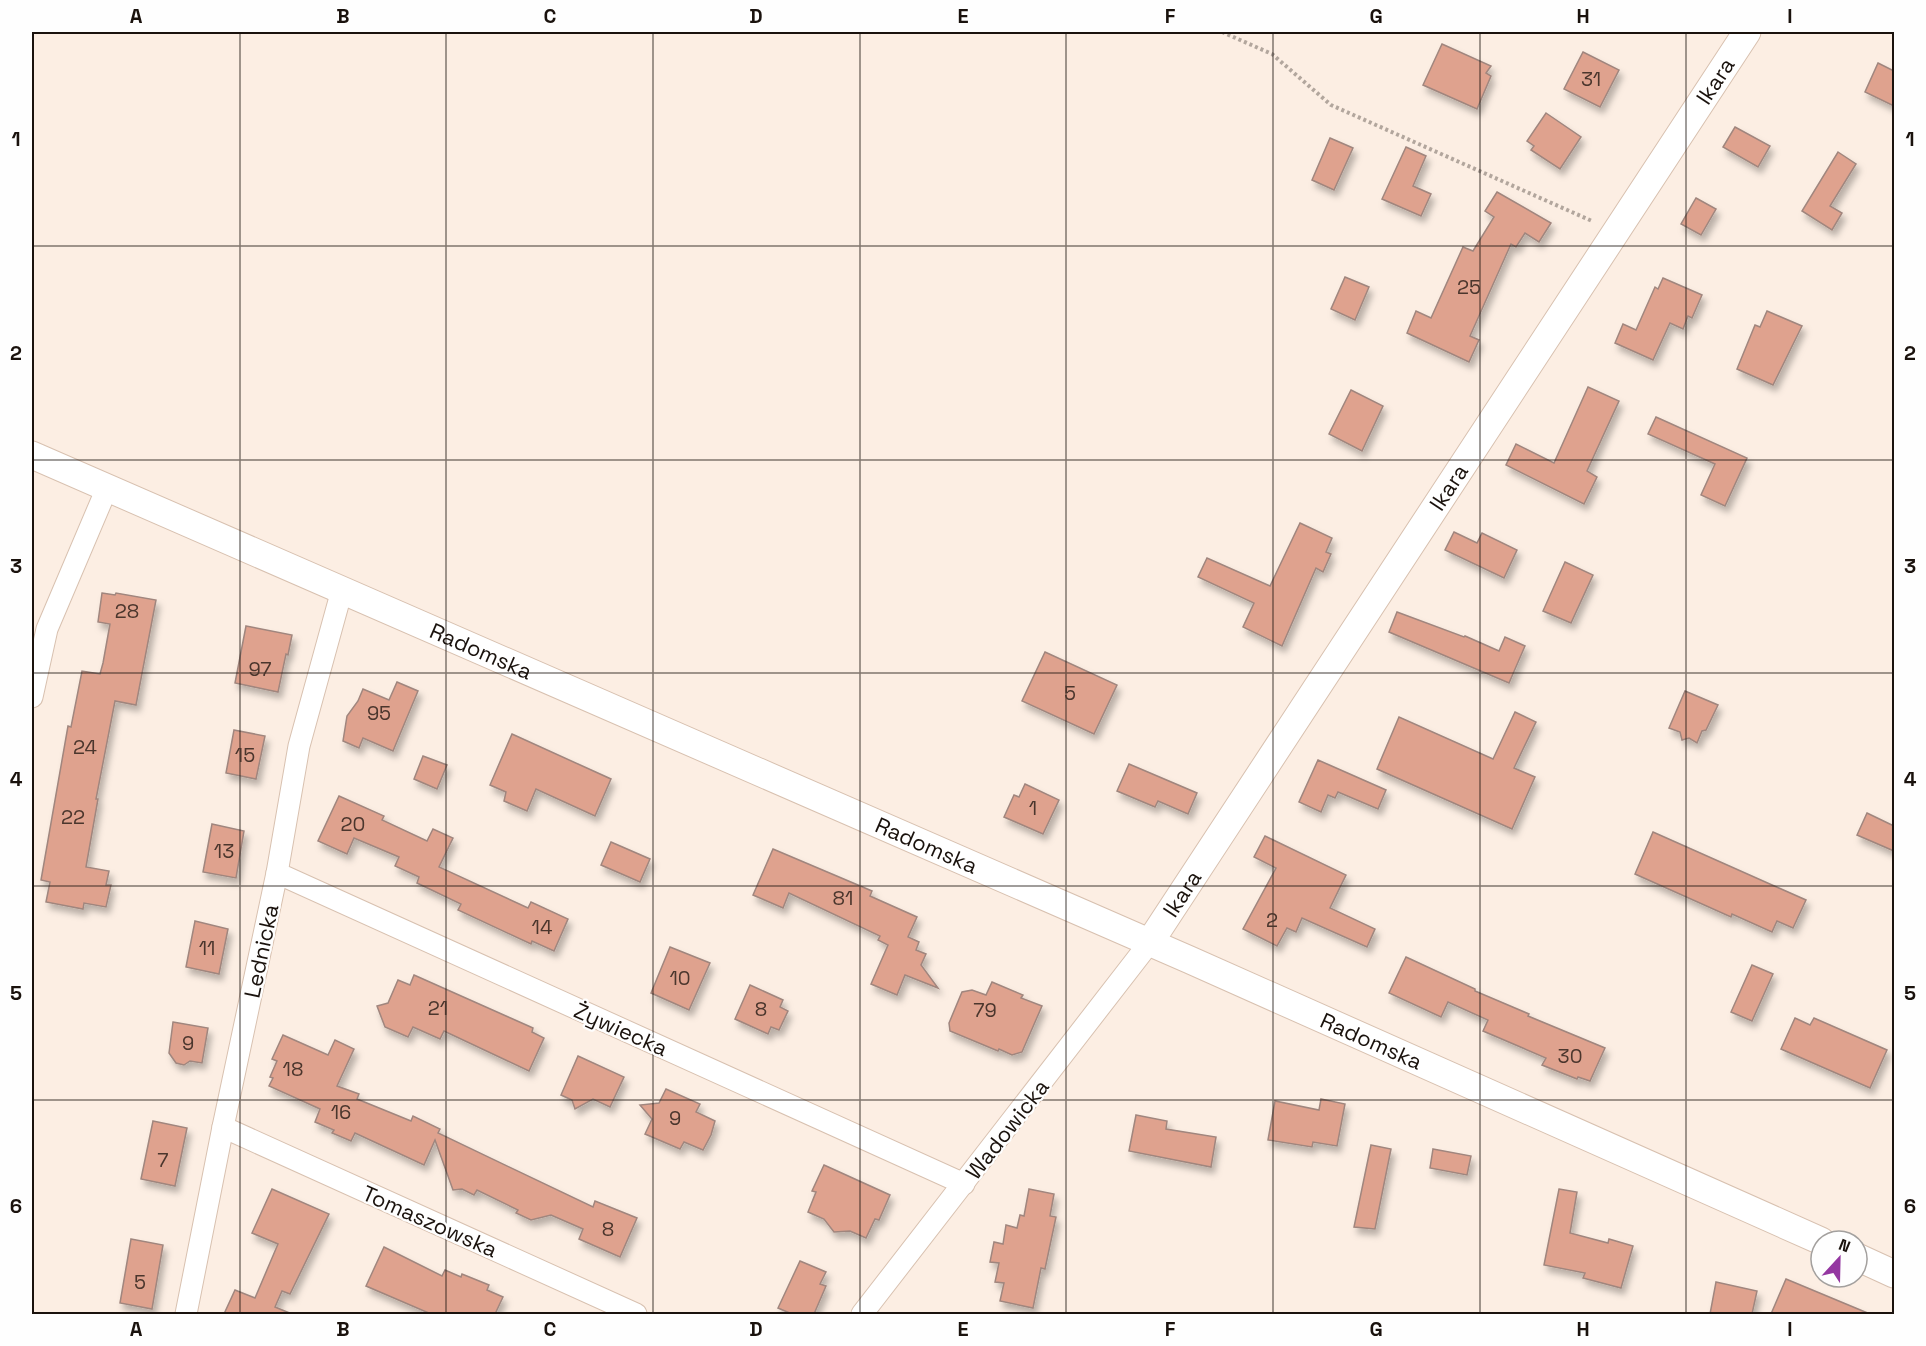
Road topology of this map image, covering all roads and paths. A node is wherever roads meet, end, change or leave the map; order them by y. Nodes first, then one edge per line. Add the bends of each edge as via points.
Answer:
1 (1222, 32) edge
2 (1747, 32) edge
3 (1616, 232) junction
4 (32, 455) edge
5 (107, 488) junction
6 (342, 590) junction
7 (32, 697) edge
8 (277, 873) junction
9 (1150, 942) junction
10 (224, 1127) junction
11 (964, 1184) junction
12 (1809, 1236) edge
13 (1869, 1263) edge
14 (1894, 1274) edge
15 (186, 1314) edge
16 (636, 1314) edge
17 (862, 1314) edge

1 - 3 path via 1272,54 1331,105
2 - 3 street, Ikara
3 - 9 street, Ikara
4 - 5 street, Radomska
5 - 6 street, Radomska
5 - 7 street via 47,629
6 - 8 street, Lednicka via 299,746
6 - 9 street, Radomska
8 - 10 street, Lednicka
8 - 11 street, Żywiecka
9 - 11 street, Wadowicka
9 - 12 street, Radomska
10 - 15 street, Lednicka
10 - 16 street, Tomaszowska
11 - 17 street, Wadowicka
13 - 14 street

